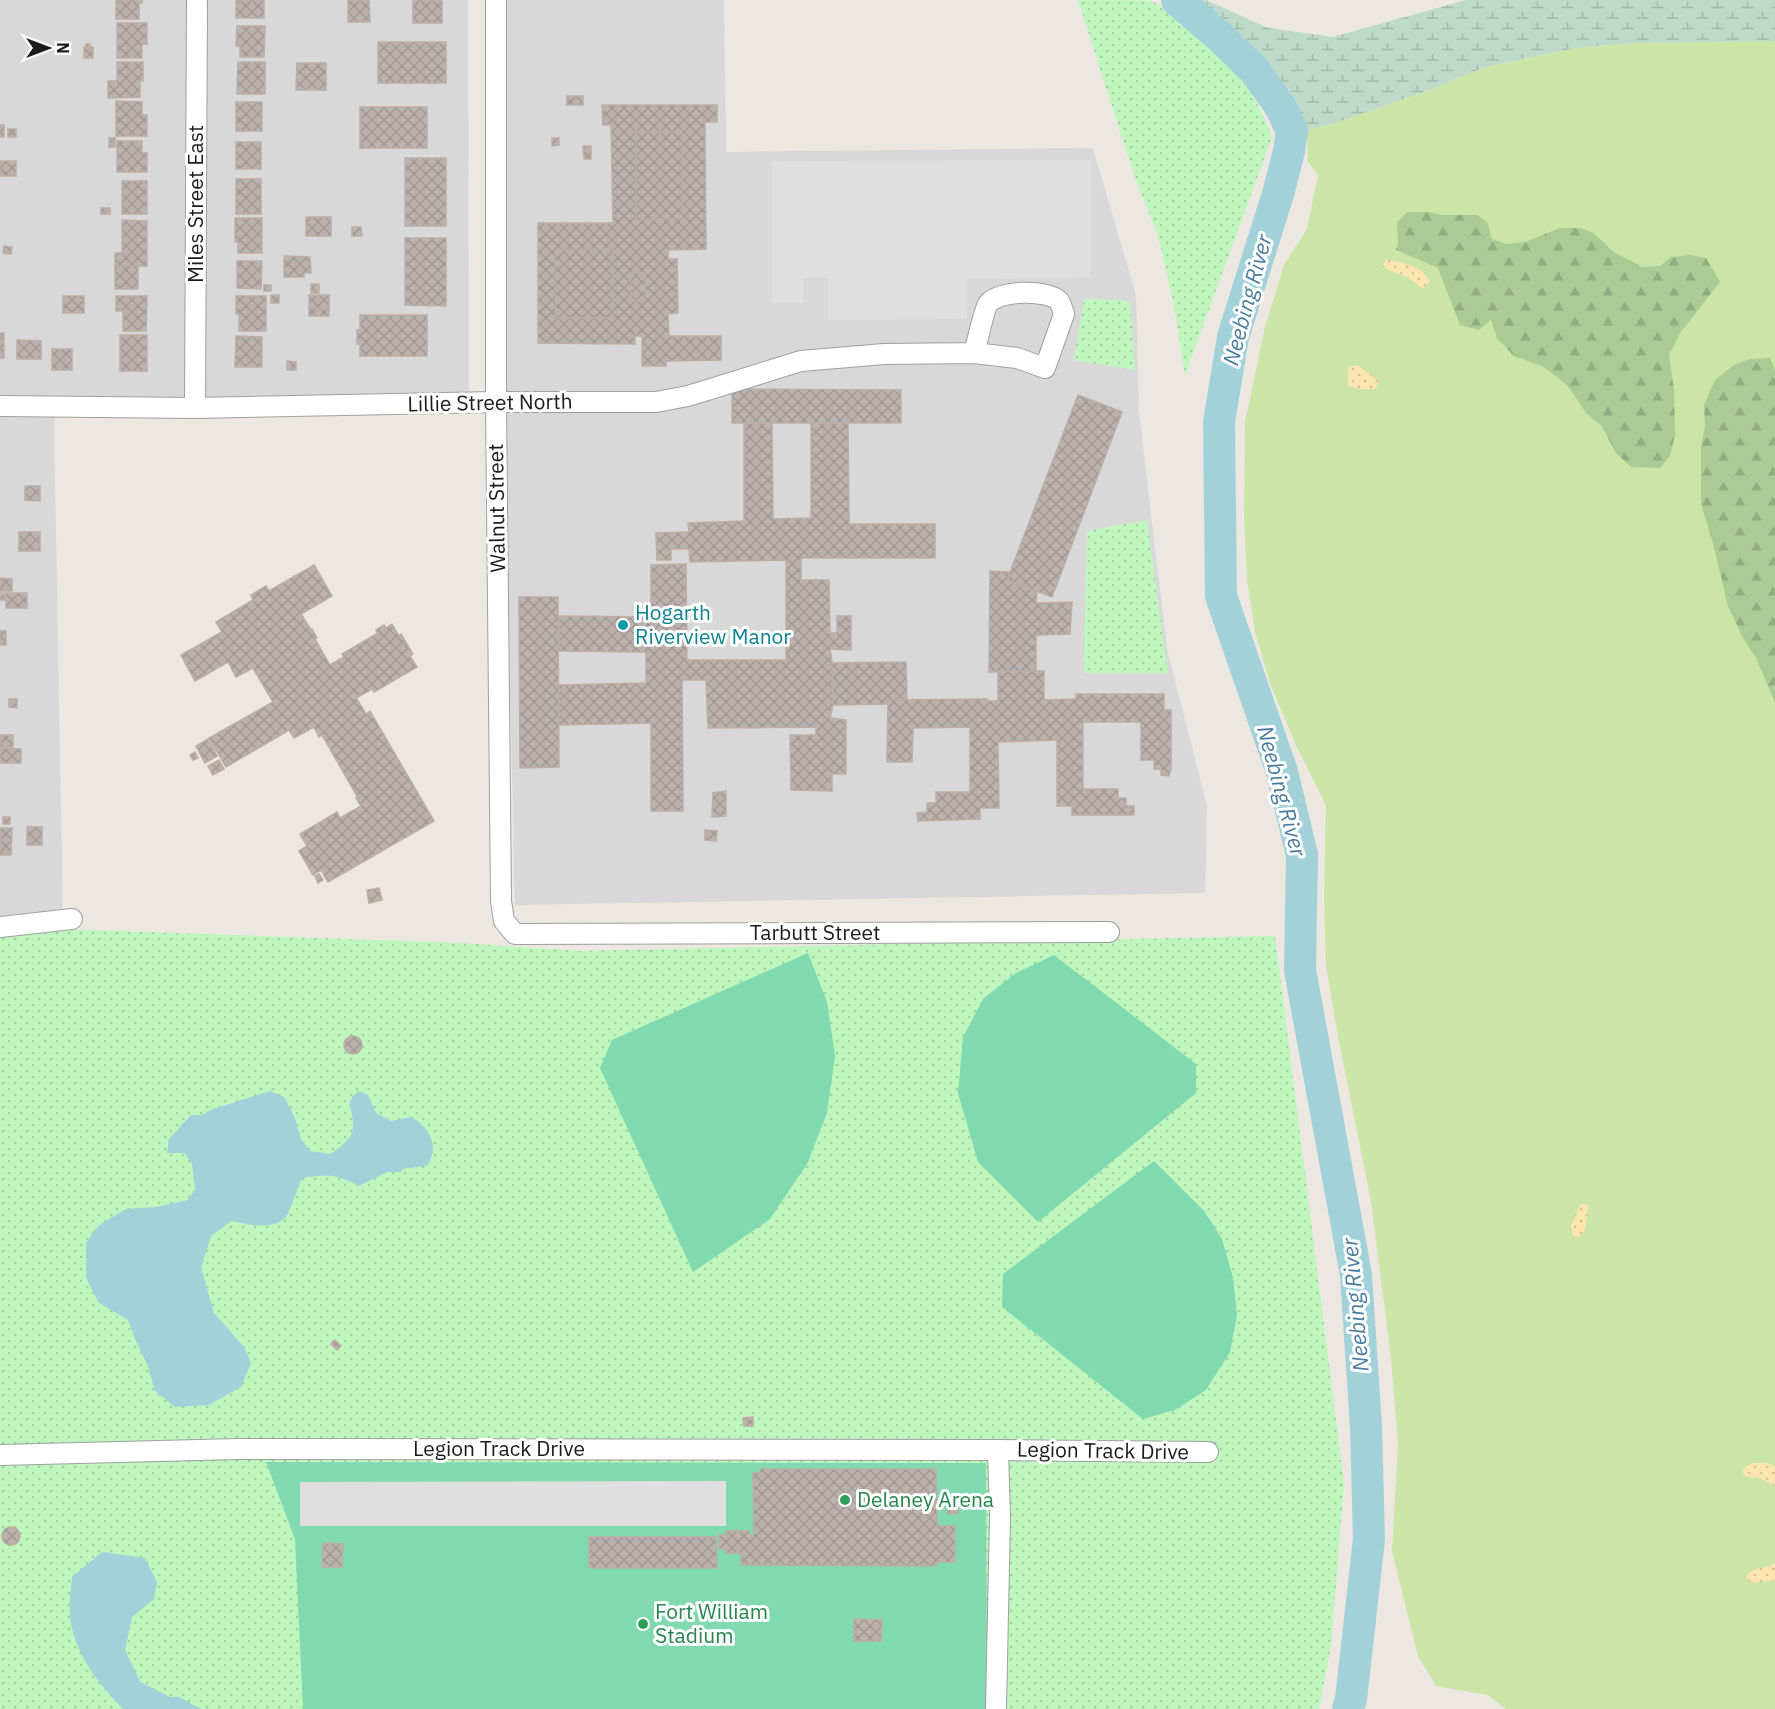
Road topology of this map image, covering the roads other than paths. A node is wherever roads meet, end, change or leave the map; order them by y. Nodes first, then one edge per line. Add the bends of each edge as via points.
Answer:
1 (197, 0) edge
2 (496, 0) edge
3 (974, 354) junction
4 (496, 402) junction
5 (0, 406) edge
6 (195, 408) junction
7 (72, 919) dead end
8 (0, 927) edge
9 (1109, 932) dead end
10 (520, 934) joint
11 (998, 1450) junction
12 (1208, 1452) dead end
13 (0, 1455) edge
14 (996, 1709) edge

1 - 6 street, Miles Street East
2 - 4 street, Walnut Street
3 - 3 street, Lillie Street North via 1017,358 1046,368 1064,314 1059,302 1049,296 1012,292 997,297 988,304
3 - 4 street, Lillie Street North via 884,354 801,361 656,402
4 - 6 street, Lillie Street North
4 - 10 street, Walnut Street via 501,901 504,921 515,934
5 - 6 street, Lillie Street North
7 - 8 street
9 - 10 street, Tarbutt Street
11 - 12 street, Legion Track Drive
11 - 13 street, Legion Track Drive via 238,1449
11 - 14 street, Legion Track Drive

